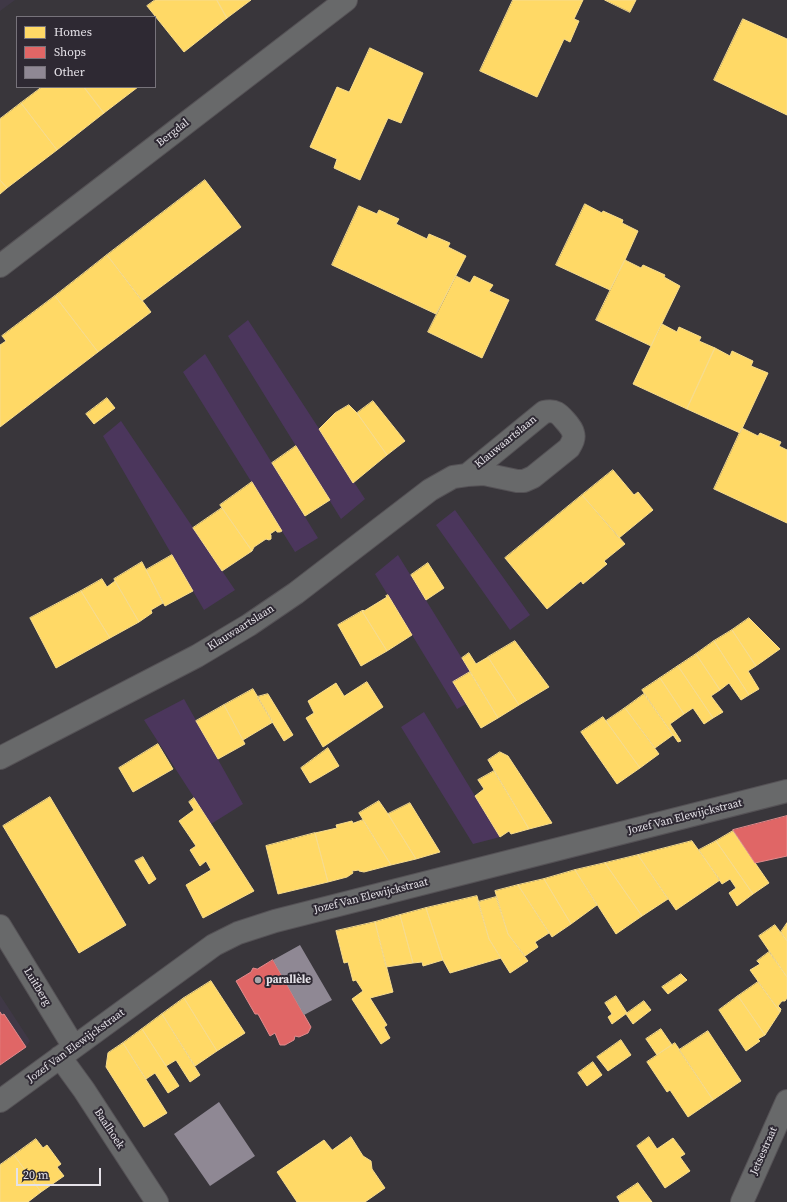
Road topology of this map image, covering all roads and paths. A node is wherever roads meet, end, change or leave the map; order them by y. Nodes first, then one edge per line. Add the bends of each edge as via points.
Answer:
1 (346, 0) edge
2 (0, 266) edge
3 (466, 474) dead end
4 (0, 758) edge
5 (787, 791) edge
6 (0, 926) edge
7 (67, 1052) junction
8 (0, 1101) edge
9 (787, 1101) edge
10 (157, 1202) edge
11 (742, 1202) edge

1 - 2 street, Bergdal
3 - 4 street, Klauwaartslaan via 453,477 430,490 296,593 249,625 197,656
5 - 7 street, Jozef Van Elewijckstraat via 238,932 214,944
6 - 7 street, Luitberg
7 - 8 street, Jozef Van Elewijckstraat
7 - 10 street, Baalhoek via 84,1090
9 - 11 street, Jetsestraat

